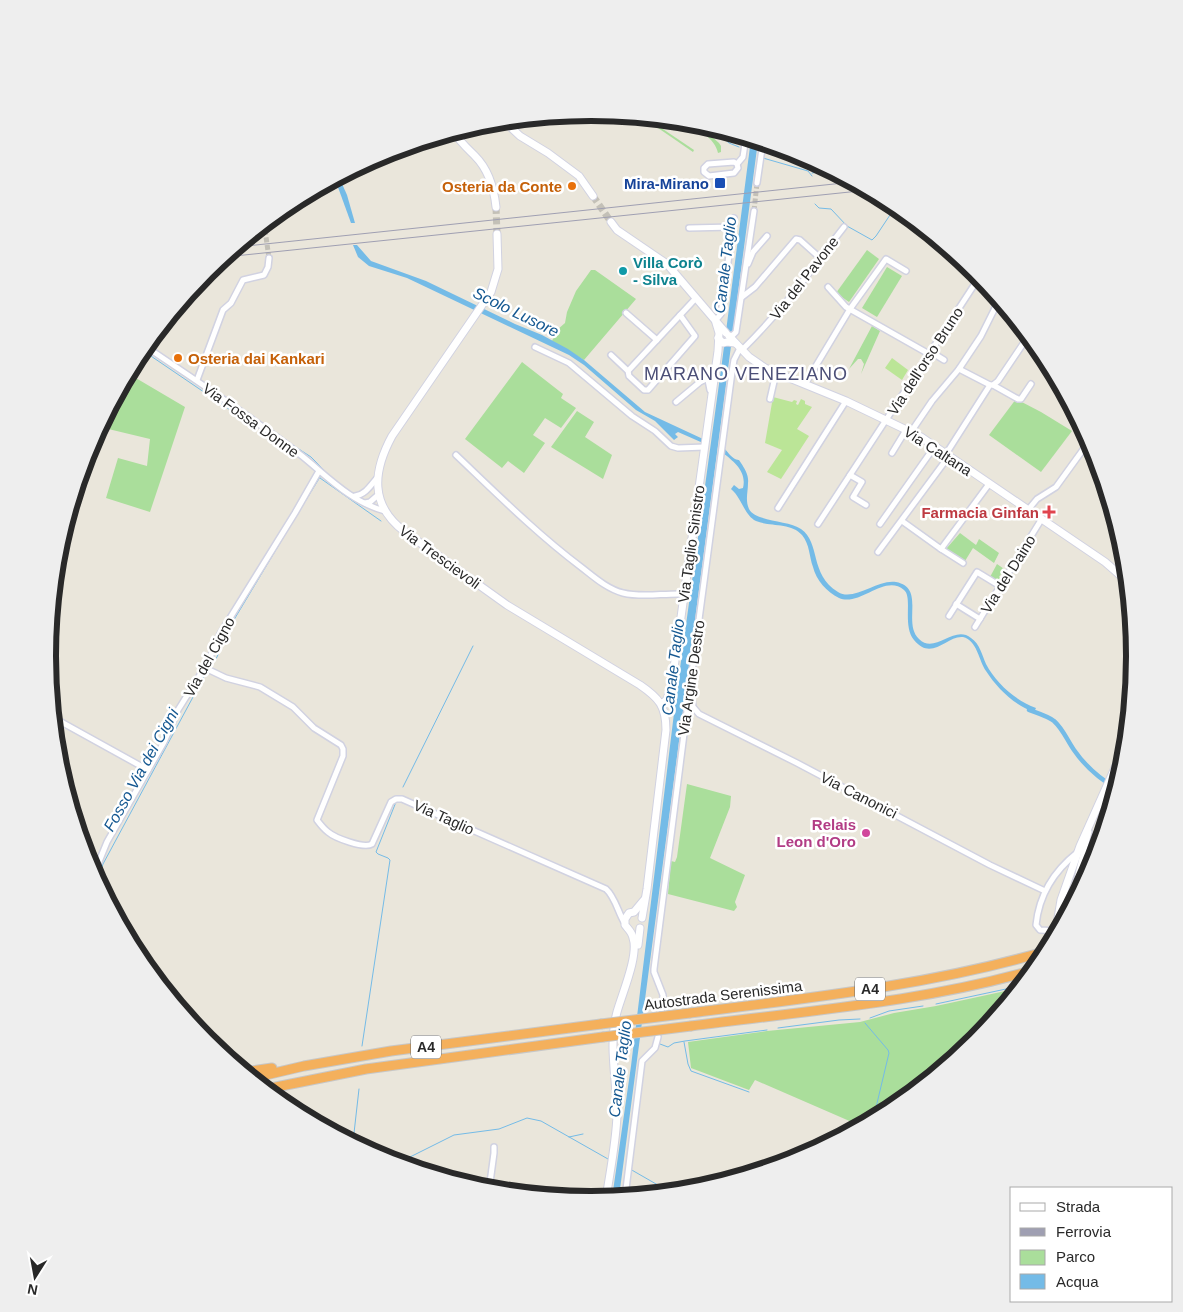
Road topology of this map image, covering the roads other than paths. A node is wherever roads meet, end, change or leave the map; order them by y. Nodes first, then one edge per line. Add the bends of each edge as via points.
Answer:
1 (510, 127) edge
2 (458, 138) edge
3 (745, 143) edge
4 (762, 148) edge
5 (737, 164) junction
6 (757, 183) tunnel mouth
7 (593, 196) tunnel mouth
8 (496, 207) tunnel mouth
9 (754, 211) tunnel mouth
10 (734, 218) dead end
11 (611, 222) tunnel mouth
12 (733, 227) junction
13 (844, 227) dead end
14 (689, 228) dead end
15 (497, 234) tunnel mouth
16 (767, 236) dead end
17 (819, 257) junction
18 (269, 258) tunnel mouth
19 (746, 266) junction
20 (906, 271) dead end
21 (975, 283) edge
22 (828, 287) dead end
23 (742, 297) junction
24 (696, 298) junction
25 (996, 306) edge
26 (850, 309) junction
27 (626, 313) dead end
28 (680, 315) junction
29 (716, 322) junction
30 (724, 339) junction
31 (657, 340) junction
32 (1025, 342) edge
33 (535, 347) dead end
34 (739, 347) junction
35 (152, 351) edge
36 (930, 353) junction
37 (611, 355) dead end
38 (944, 360) dead end
39 (959, 369) junction
40 (628, 371) junction
41 (776, 373) junction
42 (197, 380) junction
43 (805, 384) junction
44 (1031, 384) dead end
45 (992, 385) junction
46 (712, 392) junction
47 (770, 399) dead end
48 (846, 401) junction
49 (676, 402) dead end
50 (886, 420) junction
51 (909, 431) junction
52 (935, 446) junction
53 (705, 447) junction
54 (1085, 448) edge
55 (892, 452) dead end
56 (456, 455) dead end
57 (947, 455) junction
58 (319, 471) junction
59 (850, 475) junction
60 (377, 478) junction
61 (989, 484) junction
62 (364, 492) junction
63 (378, 495) junction
64 (355, 496) junction
65 (365, 503) junction
66 (866, 505) dead end
67 (778, 508) dead end
68 (385, 511) junction
69 (1027, 511) junction
70 (1041, 520) junction
71 (902, 521) junction
72 (818, 524) dead end
73 (880, 524) dead end
74 (941, 549) junction
75 (878, 552) dead end
76 (962, 563) dead end
77 (1120, 575) edge
78 (1000, 586) junction
79 (684, 594) junction
80 (956, 604) junction
81 (949, 616) dead end
82 (980, 619) junction
83 (975, 627) dead end
84 (205, 668) junction
85 (690, 687) junction
86 (661, 704) junction
87 (60, 722) edge
88 (148, 770) junction
89 (1114, 771) edge
90 (1091, 823) junction
91 (1078, 852) junction
92 (98, 864) edge
93 (1074, 888) edge
94 (1045, 891) junction
95 (646, 897) junction
96 (616, 906) junction
97 (631, 913) junction
98 (1059, 916) edge
99 (642, 918) junction
100 (624, 922) junction
101 (640, 928) junction
102 (1052, 929) edge
103 (630, 930) junction
104 (1036, 955) edge
105 (630, 971) junction
106 (1023, 973) edge
107 (662, 1008) dead end
108 (658, 1037) dead end
109 (391, 1051) junction
110 (254, 1071) edge
111 (260, 1076) edge
112 (323, 1077) junction
113 (275, 1087) edge
114 (278, 1090) edge
115 (494, 1147) dead end
116 (490, 1182) edge
117 (626, 1190) edge
118 (607, 1191) edge

1 - 7 main road via 579,176
2 - 8 main road via 487,172
3 - 5 street via 743,157
4 - 6 street
5 - 5 street via 710,164 704,170 709,176 732,174 738,170
9 - 19 street
10 - 12 street
11 - 24 main road via 617,230 667,264
12 - 14 street
12 - 29 street via 721,314
13 - 17 street, Via del Pavone
15 - 60 main road, Via Trescievoli via 496,280 392,436 381,458
16 - 19 street
17 - 23 street via 796,239 755,287
17 - 34 street, Via del Pavone via 796,292 768,324
18 - 42 street via 264,275 243,280 224,310
19 - 23 street
20 - 26 street via 886,259
21 - 36 street, Via dell'orso Bruno
22 - 26 street
23 - 30 street via 736,332
24 - 28 street
24 - 29 main road
25 - 39 street
26 - 36 street
26 - 43 street
27 - 31 street
28 - 31 street
28 - 40 street via 695,334 694,339 648,390 629,376
29 - 30 main road
30 - 34 main road, Via Caltana
30 - 46 main road, Via Taglio Sinistro
31 - 40 street
32 - 45 street
33 - 53 street via 568,363 671,446
34 - 41 main road, Via Caltana
34 - 85 street, Via Argine Destro via 732,372
35 - 42 street, Via Fossa Donne
36 - 38 street
36 - 50 street, Via dell'orso Bruno
37 - 40 street
39 - 45 street
39 - 51 street
41 - 43 main road, Via Caltana
41 - 47 street
42 - 58 street, Via Fossa Donne
43 - 48 main road, Via Caltana
44 - 45 street via 1018,399
45 - 57 street
46 - 49 street via 706,379
46 - 53 main road, Via Taglio Sinistro
48 - 50 main road, Via Caltana
48 - 67 street
50 - 51 main road, Via Caltana
50 - 59 street, Via dell'orso Bruno
51 - 52 main road, Via Caltana
51 - 55 street
52 - 57 main road, Via Caltana
52 - 73 street
53 - 79 main road, Via Taglio Sinistro
54 - 69 street via 1056,487 1036,499
56 - 79 street via 541,534 601,582 630,594
57 - 61 main road, Via Caltana
57 - 71 street
58 - 64 street, Via Fossa Donne
58 - 84 street, Via del Cigno via 220,634
59 - 66 street via 862,482 853,497
59 - 72 street, Via dell'orso Bruno
60 - 62 street
60 - 63 main road, Via Trescievoli
61 - 69 main road, Via Caltana
61 - 74 street
62 - 63 street
62 - 64 street
63 - 65 street
63 - 68 main road, Via Trescievoli
64 - 65 street, Via Fossa Donne
65 - 68 street, Via Fossa Donne
68 - 86 main road, Via Trescievoli via 398,527 492,594 640,685
69 - 70 main road, Via Caltana
70 - 77 main road, Via Caltana
70 - 78 street, Via del Daino
71 - 74 street
71 - 75 street
74 - 76 street
78 - 80 street via 977,572
78 - 82 street, Via del Daino
79 - 86 main road, Via Taglio Sinistro via 670,690 667,700
80 - 81 street
80 - 82 street
82 - 83 street, Via del Daino
84 - 88 street, Via del Cigno via 182,704
84 - 96 street, Via Taglio via 226,678 260,687 293,707 314,728 341,745 342,756 317,820 329,833 369,846 391,802 402,799 592,881 610,892
85 - 94 street, Via Canonici via 693,707 699,714
85 - 107 street, Via Argine Destro via 654,969 662,995
86 - 95 main road via 666,730
87 - 88 street
88 - 92 street, Via del Cigno
89 - 90 main road
90 - 91 main road
90 - 93 street
91 - 94 street via 1064,864
91 - 98 main road via 1061,900
94 - 102 street via 1037,928
95 - 97 main road
95 - 99 main road
96 - 97 street, Via Taglio
96 - 100 street, Via Taglio
97 - 99 main road
97 - 100 main road
99 - 101 main road
100 - 103 main road
101 - 103 main road
101 - 105 main road
103 - 105 main road via 634,943
104 - 109 highway, Autostrada Serenissima / A4, bridge via 910,983 826,996
105 - 118 main road via 612,1044 617,1120
106 - 112 highway, Autostrada Serenissima / A4, bridge via 949,990 880,1001 418,1061
108 - 117 street via 655,1048 642,1061
109 - 110 highway
109 - 111 highway, Autostrada Serenissima / A4
112 - 113 highway, Autostrada Serenissima / A4
112 - 114 highway
115 - 116 street

